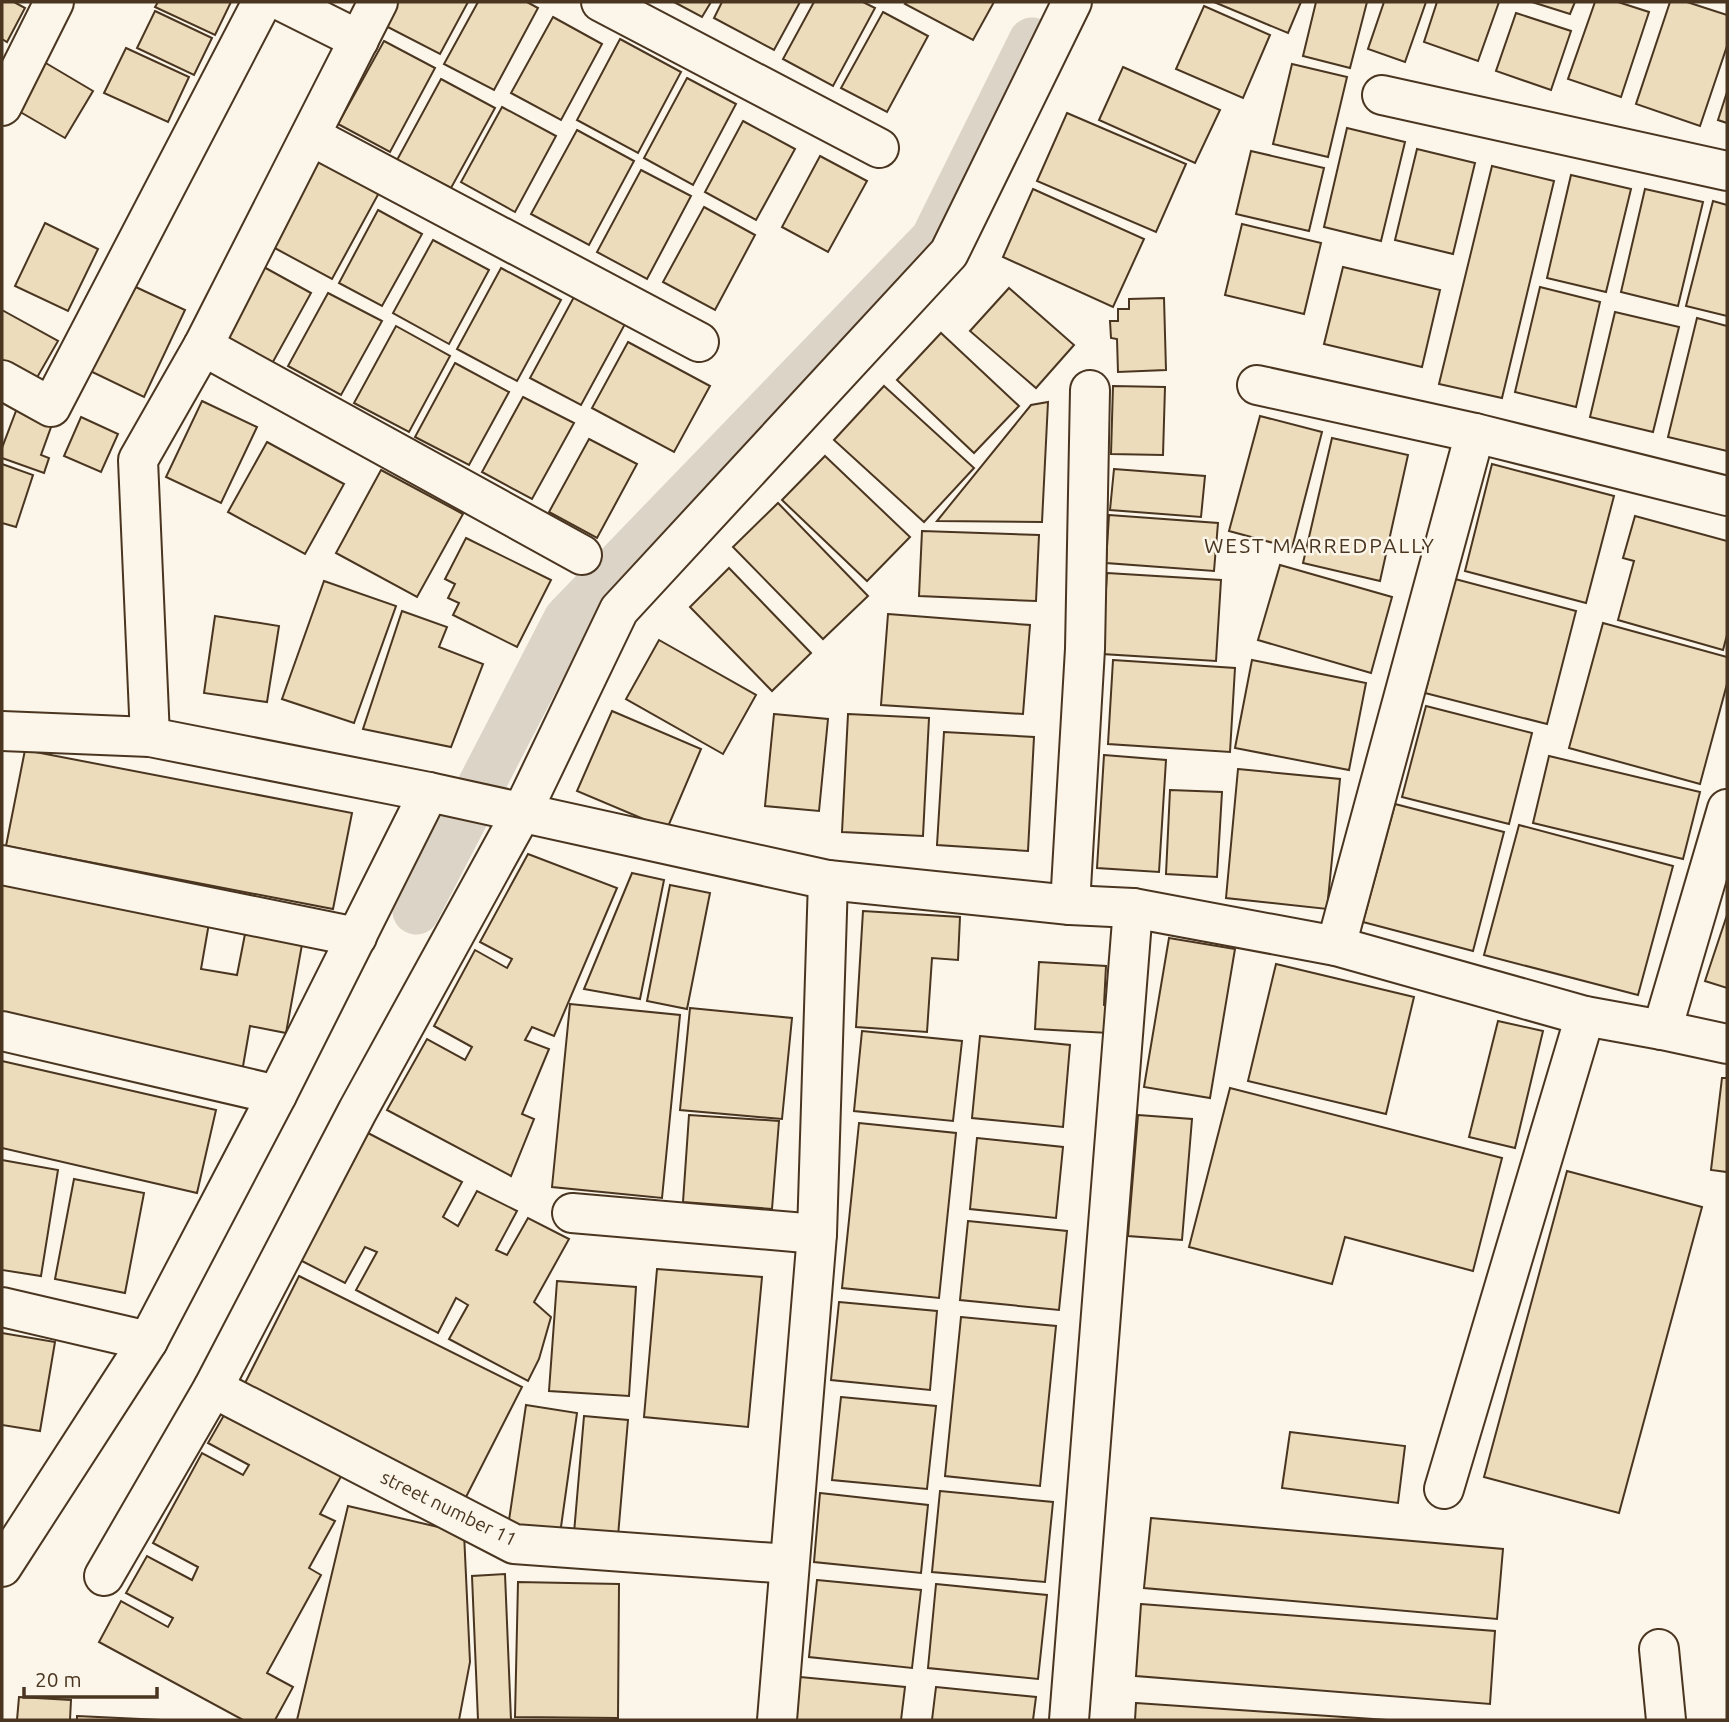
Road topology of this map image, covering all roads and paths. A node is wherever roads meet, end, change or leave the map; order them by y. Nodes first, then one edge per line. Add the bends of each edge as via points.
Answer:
1 (54, 2) edge
2 (262, 2) edge
3 (283, 2) edge
4 (378, 2) edge
5 (601, 2) edge
6 (1072, 2) edge
7 (359, 40) junction
8 (1382, 95) dead end
9 (2, 106) edge
10 (311, 136) junction
11 (878, 148) dead end
12 (1727, 171) edge
13 (699, 342) dead end
14 (203, 346) junction
15 (2, 380) edge
16 (1256, 385) dead end
17 (1090, 390) dead end
18 (1475, 433) junction
19 (1727, 496) edge
20 (582, 555) dead end
21 (2, 732) edge
22 (150, 737) junction
23 (440, 794) junction
24 (1727, 809) edge
25 (510, 810) junction
26 (2, 864) edge
27 (828, 880) junction
28 (1070, 905) junction
29 (1133, 908) junction
30 (357, 937) junction
31 (1336, 947) junction
32 (1585, 1016) junction
33 (1662, 1030) junction
34 (2, 1031) edge
35 (1727, 1044) edge
36 (277, 1095) junction
37 (572, 1213) dead end
38 (817, 1234) junction
39 (2, 1307) edge
40 (148, 1341) junction
41 (213, 1388) junction
42 (1444, 1489) dead end
43 (789, 1564) junction
44 (2, 1567) edge
45 (103, 1576) dead end
46 (1659, 1649) dead end
47 (777, 1720) edge
48 (1069, 1720) edge
49 (1665, 1720) edge

1 - 9 street
2 - 15 street via 51,407
3 - 7 street
4 - 7 street
5 - 11 street
6 - 25 street via 949,253 620,610
7 - 10 street
8 - 12 street
10 - 13 street
10 - 14 street
14 - 20 street
14 - 22 street via 138,460
16 - 18 street
17 - 28 street via 1085,649
18 - 19 street
18 - 31 street
21 - 22 street
22 - 23 street
23 - 25 street
23 - 30 street
24 - 33 street
25 - 27 street
25 - 41 street
26 - 30 street
27 - 28 street
27 - 38 street
28 - 29 street
29 - 31 street
29 - 48 street
30 - 36 street
31 - 32 street
32 - 33 street
32 - 42 street
33 - 35 street
34 - 36 street
36 - 40 street
37 - 38 street
38 - 43 street
39 - 40 street
40 - 44 street
41 - 43 street, street number 11 via 514,1544
41 - 45 street
43 - 47 street
46 - 49 street

